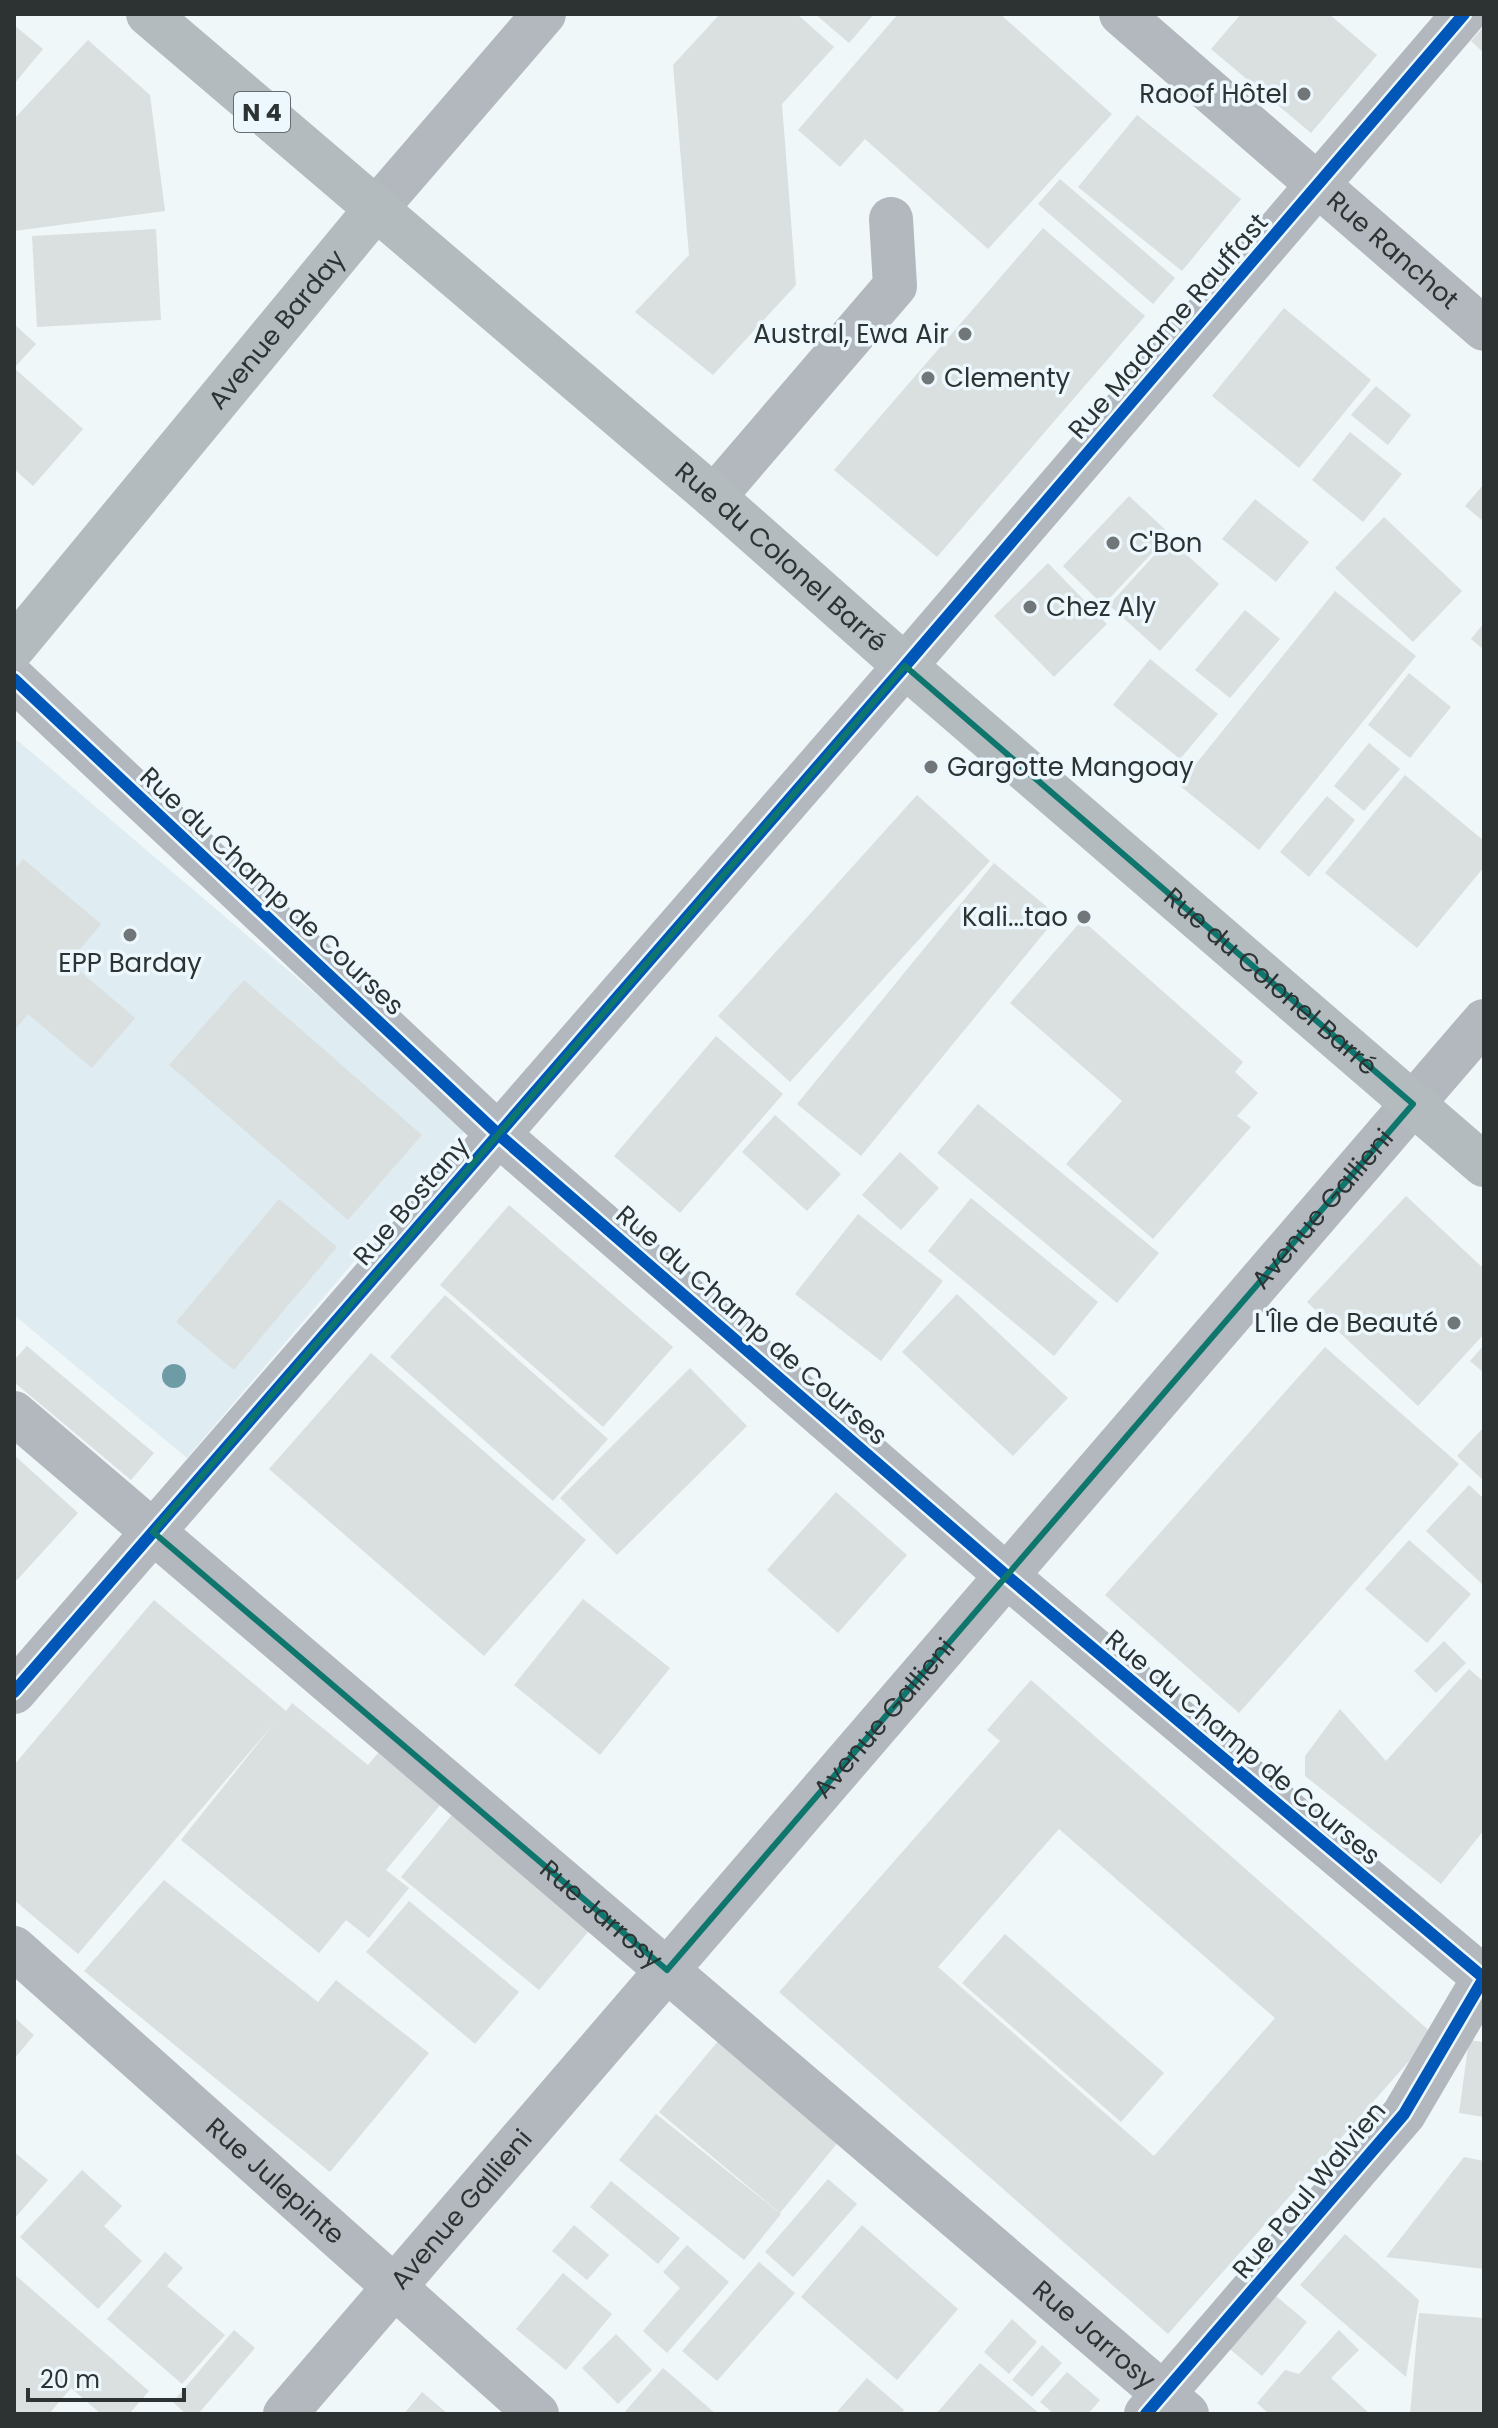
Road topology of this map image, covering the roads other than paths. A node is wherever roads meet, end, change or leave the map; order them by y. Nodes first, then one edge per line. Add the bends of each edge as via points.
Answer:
1 (148, 14) edge
2 (544, 14) edge
3 (1121, 14) edge
4 (1464, 14) edge
5 (1318, 184) junction
6 (375, 210) junction
7 (891, 219) dead end
8 (1484, 329) edge
9 (714, 497) junction
10 (14, 647) edge
11 (905, 666) junction
12 (14, 679) edge
13 (1484, 1021) edge
14 (1413, 1104) junction
15 (498, 1134) junction
16 (1484, 1165) edge
17 (14, 1413) edge
18 (153, 1532) junction
19 (1007, 1576) junction
20 (14, 1692) edge
21 (14, 1948) edge
22 (667, 1970) junction
23 (1484, 1978) edge
24 (394, 2288) junction
25 (1166, 2407) edge
26 (285, 2414) edge
27 (537, 2414) edge

1 - 6 main road, Rue du Colonel Barré / N 4
2 - 6 street, Avenue Barday
3 - 5 street, Rue Ranchot
4 - 5 street, Rue Madame Rauffast
5 - 8 street, Rue Ranchot
5 - 11 street, Rue Madame Rauffast
6 - 9 main road, Rue du Colonel Barré / N 4
6 - 10 main road, Avenue Barday
7 - 9 street via 895,286
9 - 11 main road, Rue du Colonel Barré / N 4
11 - 14 main road, Rue du Colonel Barré / N 4
11 - 15 street, Rue Bostany
12 - 15 street, Rue du Champ de Courses
13 - 14 street, Avenue Gallieni
14 - 16 main road, Rue du Colonel Barré / N 4
14 - 19 street, Avenue Gallieni
15 - 18 street, Rue Bostany
15 - 19 street, Rue du Champ de Courses
17 - 18 street, Rue Jarrosy
18 - 20 street, Rue Bostany
18 - 22 street, Rue Jarrosy
19 - 22 street, Avenue Gallieni
19 - 23 street, Rue du Champ de Courses
21 - 24 street, Rue Julepinte
22 - 24 street, Avenue Gallieni
22 - 25 street, Rue Jarrosy
23 - 25 street, Rue Paul Walvien via 1404,2114
24 - 26 street, Avenue Gallieni
24 - 27 street, Rue Julepinte

